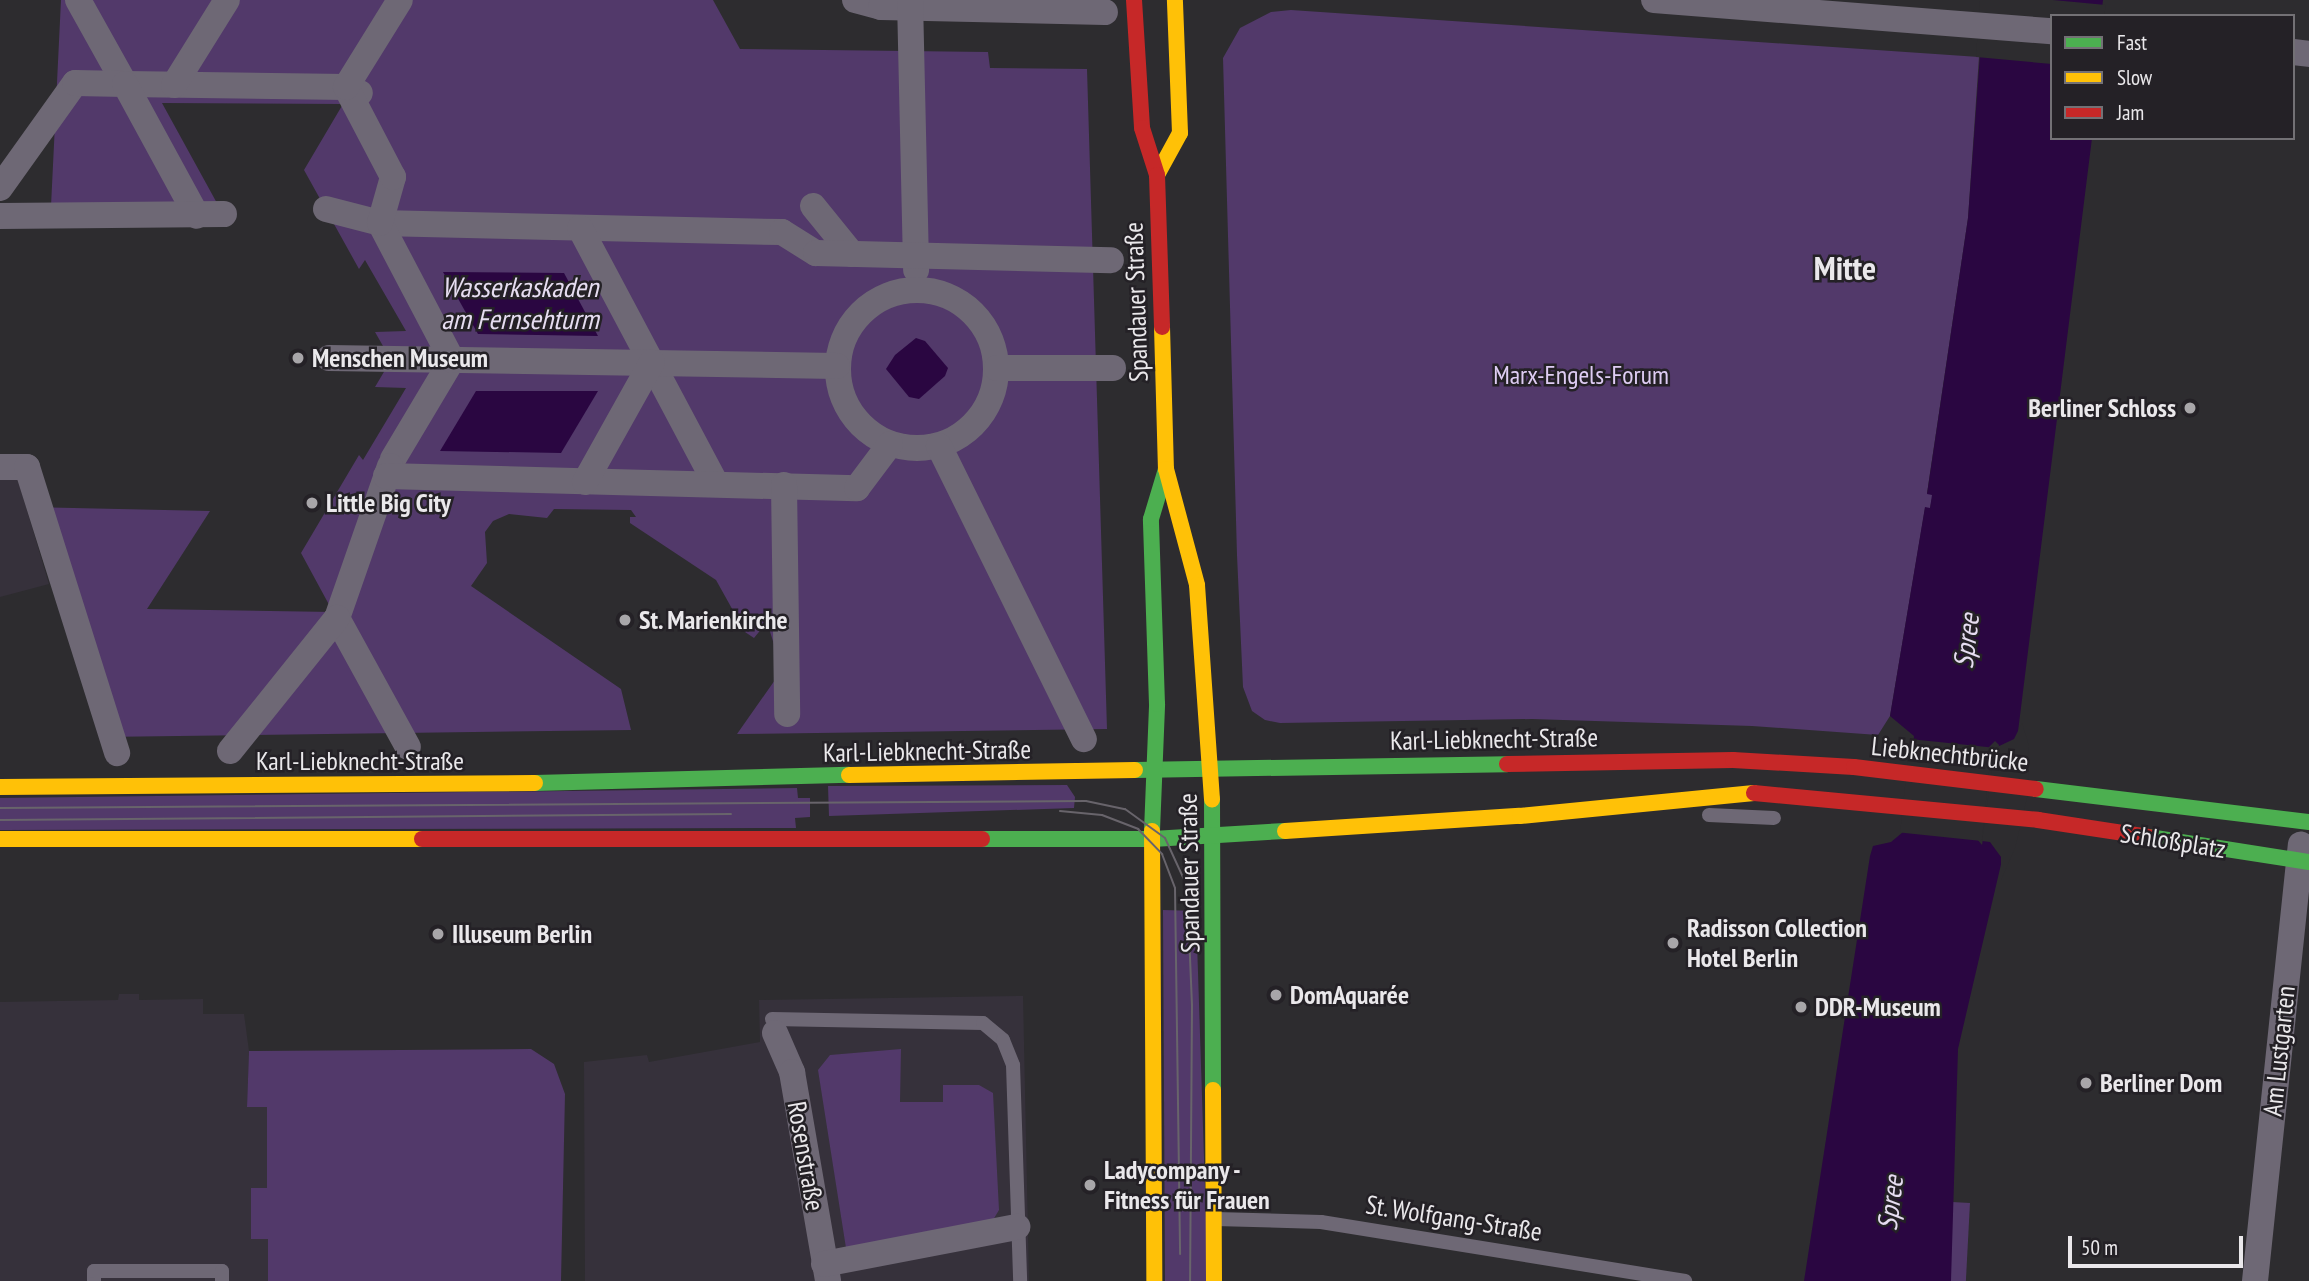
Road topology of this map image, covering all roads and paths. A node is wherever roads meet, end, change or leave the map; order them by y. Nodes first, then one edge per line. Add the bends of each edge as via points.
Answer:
1 (78, 0) edge
2 (227, 0) edge
3 (855, 0) edge
4 (1134, 0) edge
5 (1175, 0) edge
6 (1654, 0) edge
7 (1662, 0) edge
8 (404, 4) edge
9 (910, 4) edge
10 (1105, 12) dead end
11 (2050, 32) edge
12 (125, 85) junction
13 (174, 85) junction
14 (353, 90) junction
15 (1157, 174) junction
16 (0, 188) edge
17 (813, 206) dead end
18 (326, 209) dead end
19 (223, 214) dead end
20 (0, 216) edge
21 (197, 216) junction
22 (380, 223) junction
23 (580, 228) junction
24 (852, 254) junction
25 (915, 255) junction
26 (1111, 260) dead end
27 (917, 289) junction
28 (329, 358) dead end
29 (453, 360) junction
30 (652, 362) junction
31 (837, 366) junction
32 (997, 368) junction
33 (1113, 368) dead end
34 (890, 444) junction
35 (939, 446) junction
36 (0, 467) edge
37 (390, 467) junction
38 (1166, 469) junction
39 (585, 482) junction
40 (716, 484) junction
41 (784, 485) junction
42 (338, 618) junction
43 (787, 715) dead end
44 (1084, 739) dead end
45 (408, 747) dead end
46 (230, 751) dead end
47 (117, 753) dead end
48 (1854, 767) joint
49 (1212, 768) junction
50 (1156, 771) junction
51 (0, 787) edge
52 (2041, 789) joint
53 (1639, 803) junction
54 (1774, 818) dead end
55 (2306, 822) edge
56 (1214, 834) junction
57 (0, 839) edge
58 (1153, 839) junction
59 (2304, 861) edge
60 (774, 1026) joint
61 (1214, 1219) junction
62 (1017, 1227) junction
63 (826, 1273) edge
64 (94, 1281) edge
65 (222, 1281) edge
66 (1020, 1281) edge
67 (1154, 1281) edge
68 (1214, 1281) edge
69 (1685, 1281) edge
70 (2255, 1281) edge

1 - 12 street
2 - 13 street
3 - 9 street via 881,7
4 - 15 main road, Spandauer Straße via 1142,128
5 - 15 main road via 1180,133
6 - 7 street
7 - 11 street
8 - 14 street
9 - 10 street
9 - 25 street
12 - 13 street
12 - 16 street via 75,83
12 - 21 street
13 - 14 street
14 - 22 street via 393,177
15 - 38 main road, Spandauer Straße
17 - 24 street
18 - 22 street
19 - 21 street
20 - 21 street
22 - 23 street via 483,217
22 - 29 street
23 - 24 street via 782,232 816,253
23 - 30 street
24 - 25 street
25 - 26 street
25 - 27 street
27 - 31 street via 897,292 862,312 849,327
27 - 32 street via 948,295 973,313 990,338
28 - 29 street
29 - 30 street
29 - 37 street
30 - 31 street
30 - 39 street
30 - 40 street
31 - 34 street via 839,386 852,413 873,435
32 - 33 street
32 - 35 street via 987,408 958,438
34 - 35 street via 914,449
34 - 41 street via 857,488
35 - 44 street
36 - 47 street via 27,467
37 - 39 street via 450,492
37 - 42 street
38 - 49 main road, Spandauer Straße via 1197,585
38 - 50 main road, Spandauer Straße via 1150,519
39 - 40 street
40 - 41 street
41 - 43 street
42 - 45 street
42 - 46 street
48 - 49 main road, Karl-Liebknecht-Straße via 1733,760
48 - 52 main road, Liebknechtbrücke
49 - 50 main road, Karl-Liebknecht-Straße
49 - 56 main road, Spandauer Straße
50 - 51 main road, Karl-Liebknecht-Straße via 747,781
50 - 58 main road, Spandauer Straße
52 - 55 main road, Schloßplatz
53 - 54 lane via 1668,814
53 - 56 main road via 1520,816
53 - 59 main road, Schloßplatz via 1758,793 1851,799 2038,820
55 - 59 street, Am Lustgarten
56 - 58 main road
56 - 61 main road, Spandauer Straße
57 - 58 main road
58 - 67 main road, Spandauer Straße
59 - 70 street, Am Lustgarten
60 - 62 lane via 983,1023 1003,1040 1013,1066
60 - 63 street, Rosenstraße via 792,1072
61 - 68 main road, Spandauer Straße
61 - 69 lane, St. Wolfgang-Straße via 1321,1222
62 - 63 street via 989,1238
62 - 66 lane
64 - 65 lane via 94,1271 222,1271

